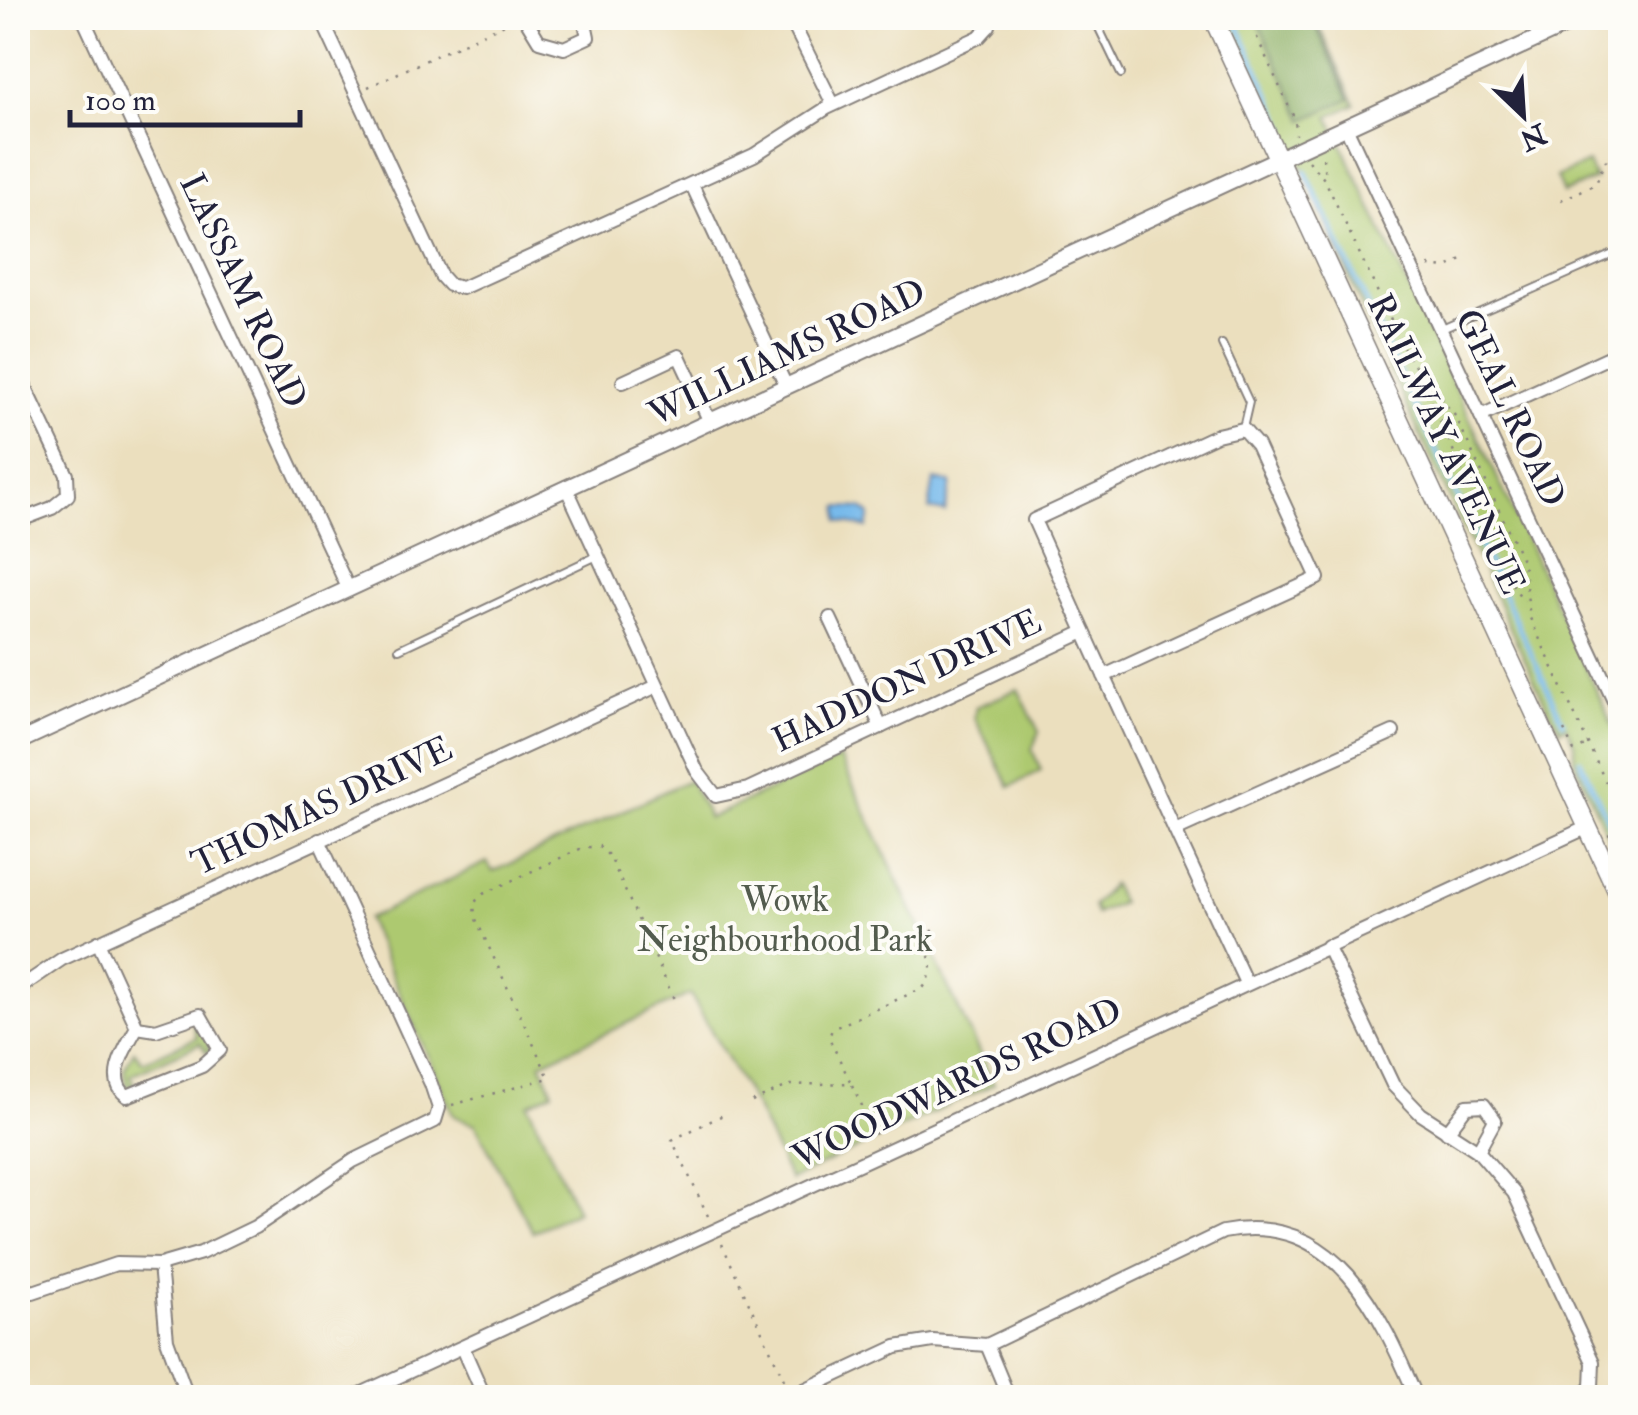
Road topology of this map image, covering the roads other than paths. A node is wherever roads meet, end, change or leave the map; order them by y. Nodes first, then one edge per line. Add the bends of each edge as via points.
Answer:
1 (26, 18) edge
2 (83, 18) edge
3 (321, 18) edge
4 (522, 18) edge
5 (584, 18) edge
6 (790, 18) edge
7 (1094, 18) edge
8 (1212, 18) edge
9 (1582, 18) edge
10 (992, 20) edge
11 (18, 22) edge
12 (1121, 74) dead end
13 (833, 104) junction
14 (1346, 127) junction
15 (1278, 158) junction
16 (692, 185) junction
17 (1620, 251) edge
18 (1441, 329) junction
19 (1222, 344) dead end
20 (1620, 352) edge
21 (18, 371) edge
22 (624, 382) dead end
23 (786, 386) junction
24 (1481, 416) junction
25 (710, 422) junction
26 (1243, 429) junction
27 (566, 488) junction
28 (18, 521) edge
29 (597, 556) junction
30 (348, 590) junction
31 (830, 618) dead end
32 (1084, 632) junction
33 (399, 649) dead end
34 (1104, 676) junction
35 (657, 686) junction
36 (1620, 714) edge
37 (881, 727) junction
38 (1393, 732) dead end
39 (18, 742) edge
40 (1588, 827) junction
41 (1175, 830) junction
42 (319, 840) junction
43 (1620, 897) edge
44 (98, 942) junction
45 (1327, 946) junction
46 (1246, 983) junction
47 (18, 989) edge
48 (137, 1027) junction
49 (1447, 1132) junction
50 (1478, 1151) junction
51 (160, 1265) junction
52 (18, 1285) edge
53 (987, 1345) junction
54 (462, 1348) junction
55 (789, 1397) edge
56 (188, 1398) edge
57 (352, 1398) edge
58 (485, 1398) edge
59 (1009, 1398) edge
60 (1418, 1398) edge
61 (1580, 1398) edge

1 - 11 street
2 - 30 street, LASSAM ROAD
3 - 16 street via 441,276 454,287 478,283
4 - 5 street via 539,41 564,48 588,38
6 - 13 street
7 - 12 lane
8 - 15 main road, RAILWAY AVENUE
9 - 14 street, WILLIAMS ROAD
10 - 13 street via 972,40
13 - 16 street
14 - 15 street, WILLIAMS ROAD
14 - 18 street, GEAL ROAD
15 - 23 street, WILLIAMS ROAD
15 - 40 main road, RAILWAY AVENUE
16 - 23 street
17 - 18 lane
18 - 24 street, GEAL ROAD
19 - 26 lane via 1249,402
20 - 24 street
21 - 28 street via 68,475 68,496
22 - 25 street via 679,356
23 - 25 street, WILLIAMS ROAD
24 - 36 street, GEAL ROAD
25 - 27 street, WILLIAMS ROAD
26 - 32 street via 1034,520
26 - 34 street via 1257,444 1318,578
27 - 29 street, HADDON DRIVE
27 - 30 street, WILLIAMS ROAD
29 - 33 lane
29 - 35 street, HADDON DRIVE
30 - 39 street, WILLIAMS ROAD
31 - 37 street
32 - 34 street, HADDON DRIVE
32 - 37 street, HADDON DRIVE
34 - 41 street, HADDON DRIVE
35 - 37 street, HADDON DRIVE via 716,796 730,797
35 - 42 street, THOMAS DRIVE
38 - 41 street
40 - 43 main road, RAILWAY AVENUE
40 - 45 street, WOODWARDS ROAD
41 - 46 street, HADDON DRIVE
42 - 44 street, THOMAS DRIVE
42 - 51 street via 439,1108 428,1127 353,1162 256,1227
44 - 47 street, THOMAS DRIVE
44 - 48 street
45 - 46 street, WOODWARDS ROAD
45 - 49 street via 1393,1085
46 - 54 street, WOODWARDS ROAD
48 - 48 street via 156,1030 200,1015 220,1050 202,1066 127,1096 116,1074
49 - 50 street
49 - 50 street via 1467,1106 1484,1105 1495,1120
50 - 61 street via 1520,1206 1592,1362 1598,1390
51 - 52 street via 116,1264 33,1292
51 - 56 street via 167,1340
53 - 55 street via 933,1341 896,1347
53 - 59 street
53 - 60 street via 1223,1232 1265,1226 1301,1238 1368,1296
54 - 57 street, WOODWARDS ROAD
54 - 58 street

